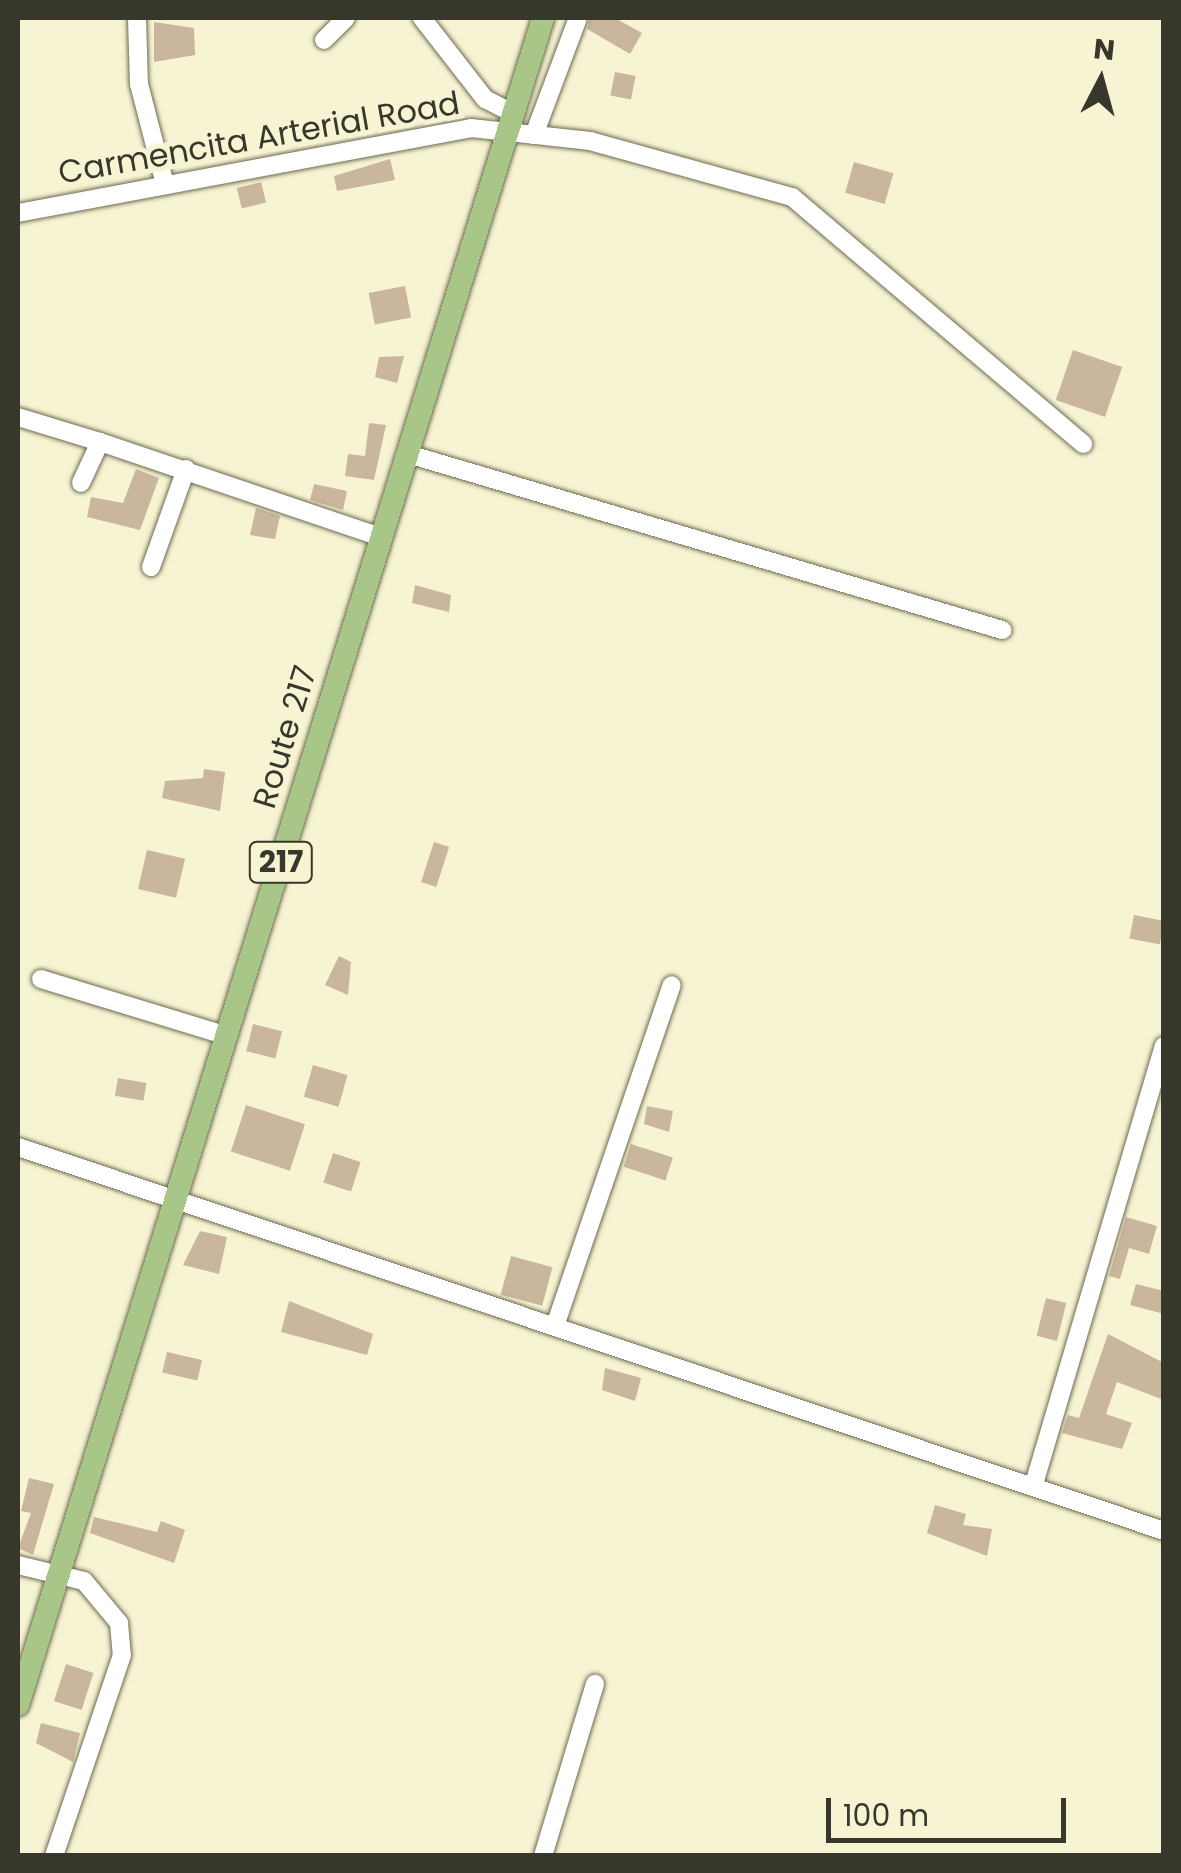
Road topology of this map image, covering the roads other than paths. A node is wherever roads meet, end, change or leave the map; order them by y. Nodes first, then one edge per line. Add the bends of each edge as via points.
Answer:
1 (136, 18) edge
2 (346, 18) edge
3 (422, 18) edge
4 (542, 18) edge
5 (578, 18) edge
6 (324, 40) dead end
7 (520, 127) junction
8 (164, 181) junction
9 (18, 212) edge
10 (18, 417) edge
11 (100, 442) junction
12 (1083, 444) dead end
13 (408, 454) junction
14 (186, 469) junction
15 (81, 483) dead end
16 (381, 537) junction
17 (151, 567) dead end
18 (1002, 630) dead end
19 (41, 979) dead end
20 (672, 985) dead end
21 (226, 1036) junction
22 (1164, 1046) edge
23 (18, 1147) edge
24 (176, 1197) junction
25 (556, 1323) junction
26 (1034, 1484) junction
27 (1164, 1531) edge
28 (18, 1564) edge
29 (61, 1577) junction
30 (594, 1684) dead end
31 (18, 1706) edge
32 (54, 1856) edge
33 (544, 1856) edge

1 - 8 street via 139,84
2 - 6 street
3 - 7 street via 447,59
4 - 7 main road, Route 217 / 217
5 - 7 street
7 - 8 street, Carmencita Arterial Road via 471,128
7 - 12 street, Carmencita Arterial Road via 648,154 792,196
7 - 13 main road, Route 217 / 217
8 - 9 street, Carmencita Arterial Road
10 - 11 street
11 - 14 street
11 - 15 street
13 - 16 main road, Route 217 / 217
13 - 18 street
14 - 16 street
14 - 17 street
16 - 21 main road, Route 217 / 217
19 - 21 street
20 - 25 street
21 - 24 main road, Route 217 / 217
22 - 26 street
23 - 24 street
24 - 25 street
24 - 29 main road, Route 217 / 217
25 - 26 street
26 - 27 street
28 - 29 street
29 - 31 main road, Route 217 / 217
29 - 32 street via 84,1580 119,1623 122,1655
30 - 33 street

